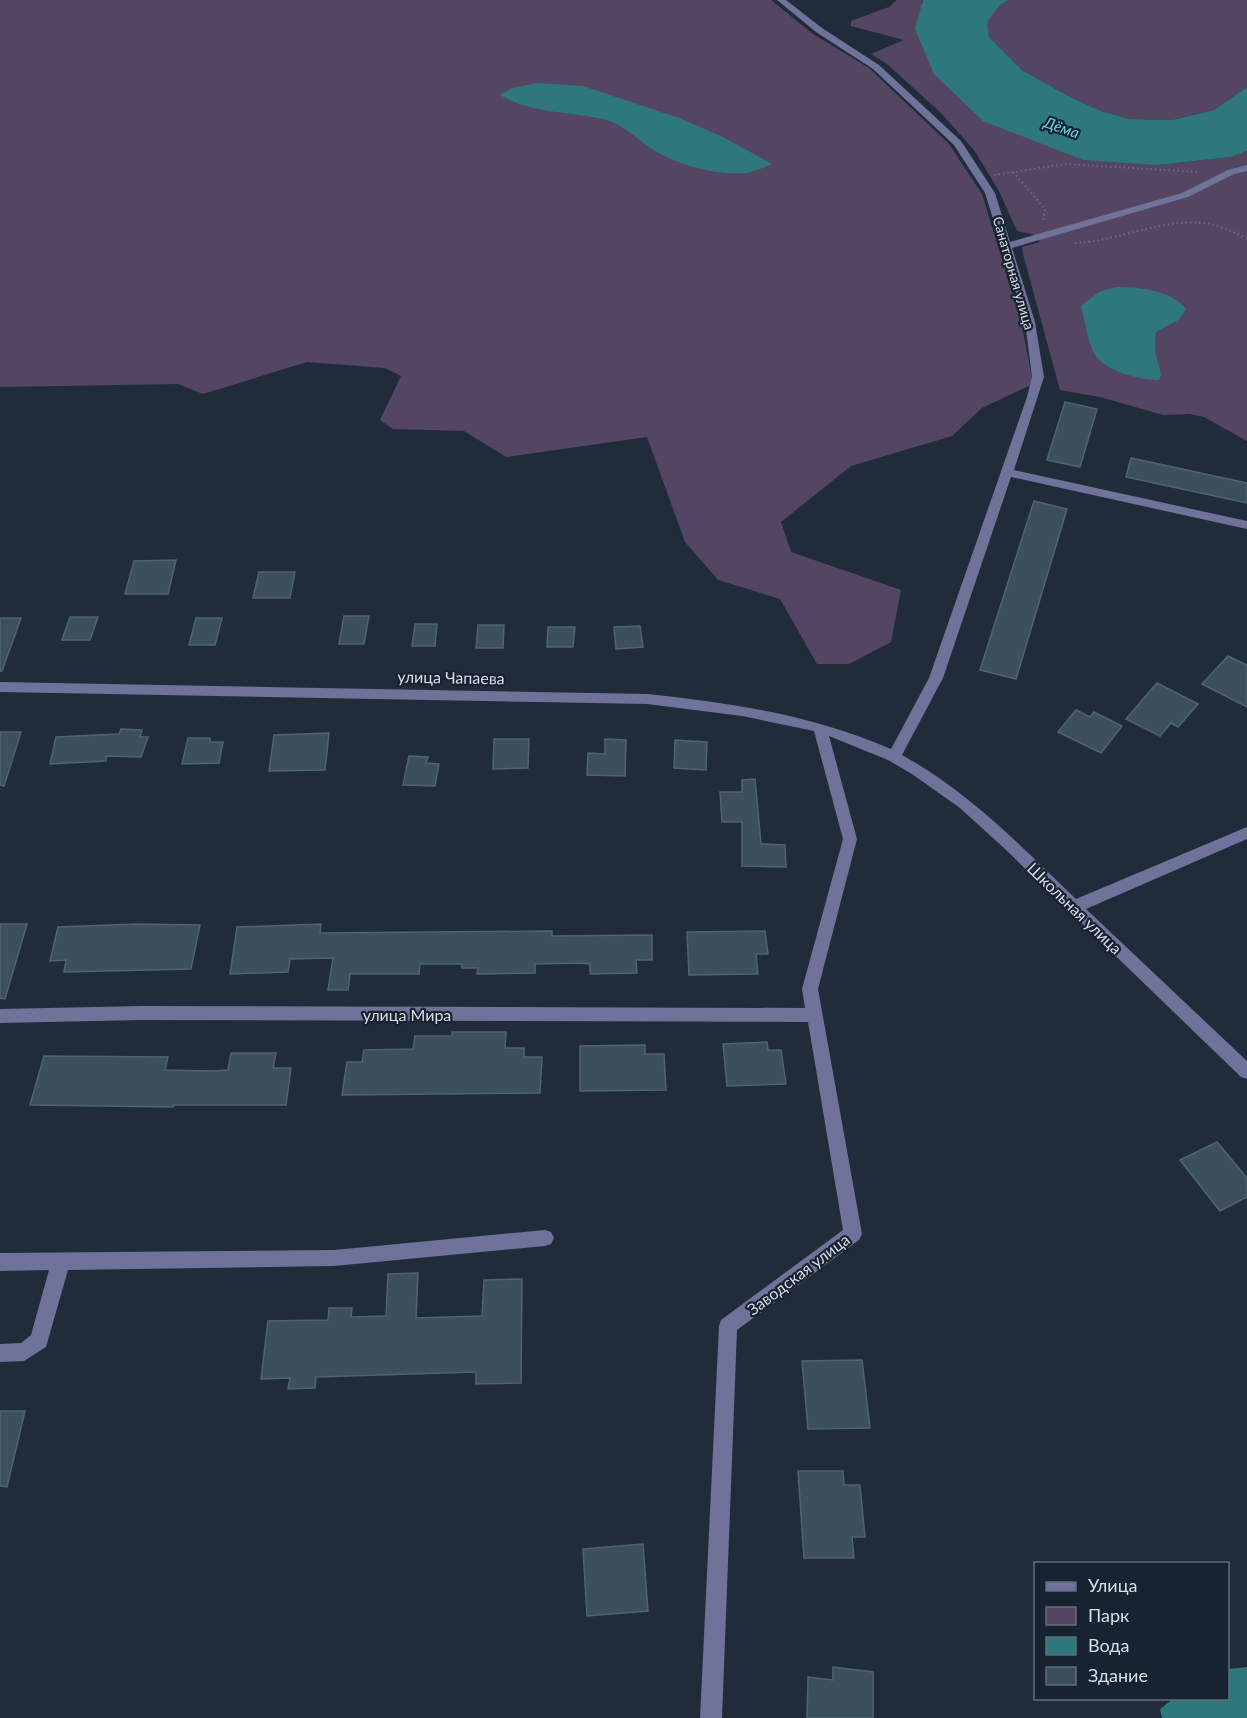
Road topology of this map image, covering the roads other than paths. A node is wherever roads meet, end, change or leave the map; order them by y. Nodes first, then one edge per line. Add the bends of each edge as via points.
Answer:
1 (781, 0) edge
2 (1247, 168) edge
3 (1007, 246) junction
4 (1007, 472) junction
5 (1247, 525) edge
6 (0, 687) edge
7 (820, 727) junction
8 (894, 756) junction
9 (1247, 833) edge
10 (1074, 908) junction
11 (815, 1015) junction
12 (0, 1016) edge
13 (1247, 1072) edge
14 (545, 1238) dead end
15 (0, 1262) edge
16 (61, 1262) junction
17 (0, 1353) edge
18 (711, 1718) edge

1 - 3 street, Санаторная улица via 876,67 957,143 990,193
2 - 3 street via 1185,195
3 - 4 street, Санаторная улица via 1030,322 1038,377
4 - 5 street
4 - 8 street, Санаторная улица via 936,678
6 - 7 street, улица Чапаева via 647,699 737,708
7 - 8 street, улица Чапаева
7 - 11 street, Заводская улица via 850,840 810,989
8 - 10 street, Школьная улица via 967,808
9 - 10 street
10 - 13 street, Школьная улица
11 - 12 street, улица Мира
11 - 18 street, Заводская улица via 853,1234 728,1326
14 - 16 street via 334,1257
15 - 16 street
16 - 17 street via 39,1341 24,1352

